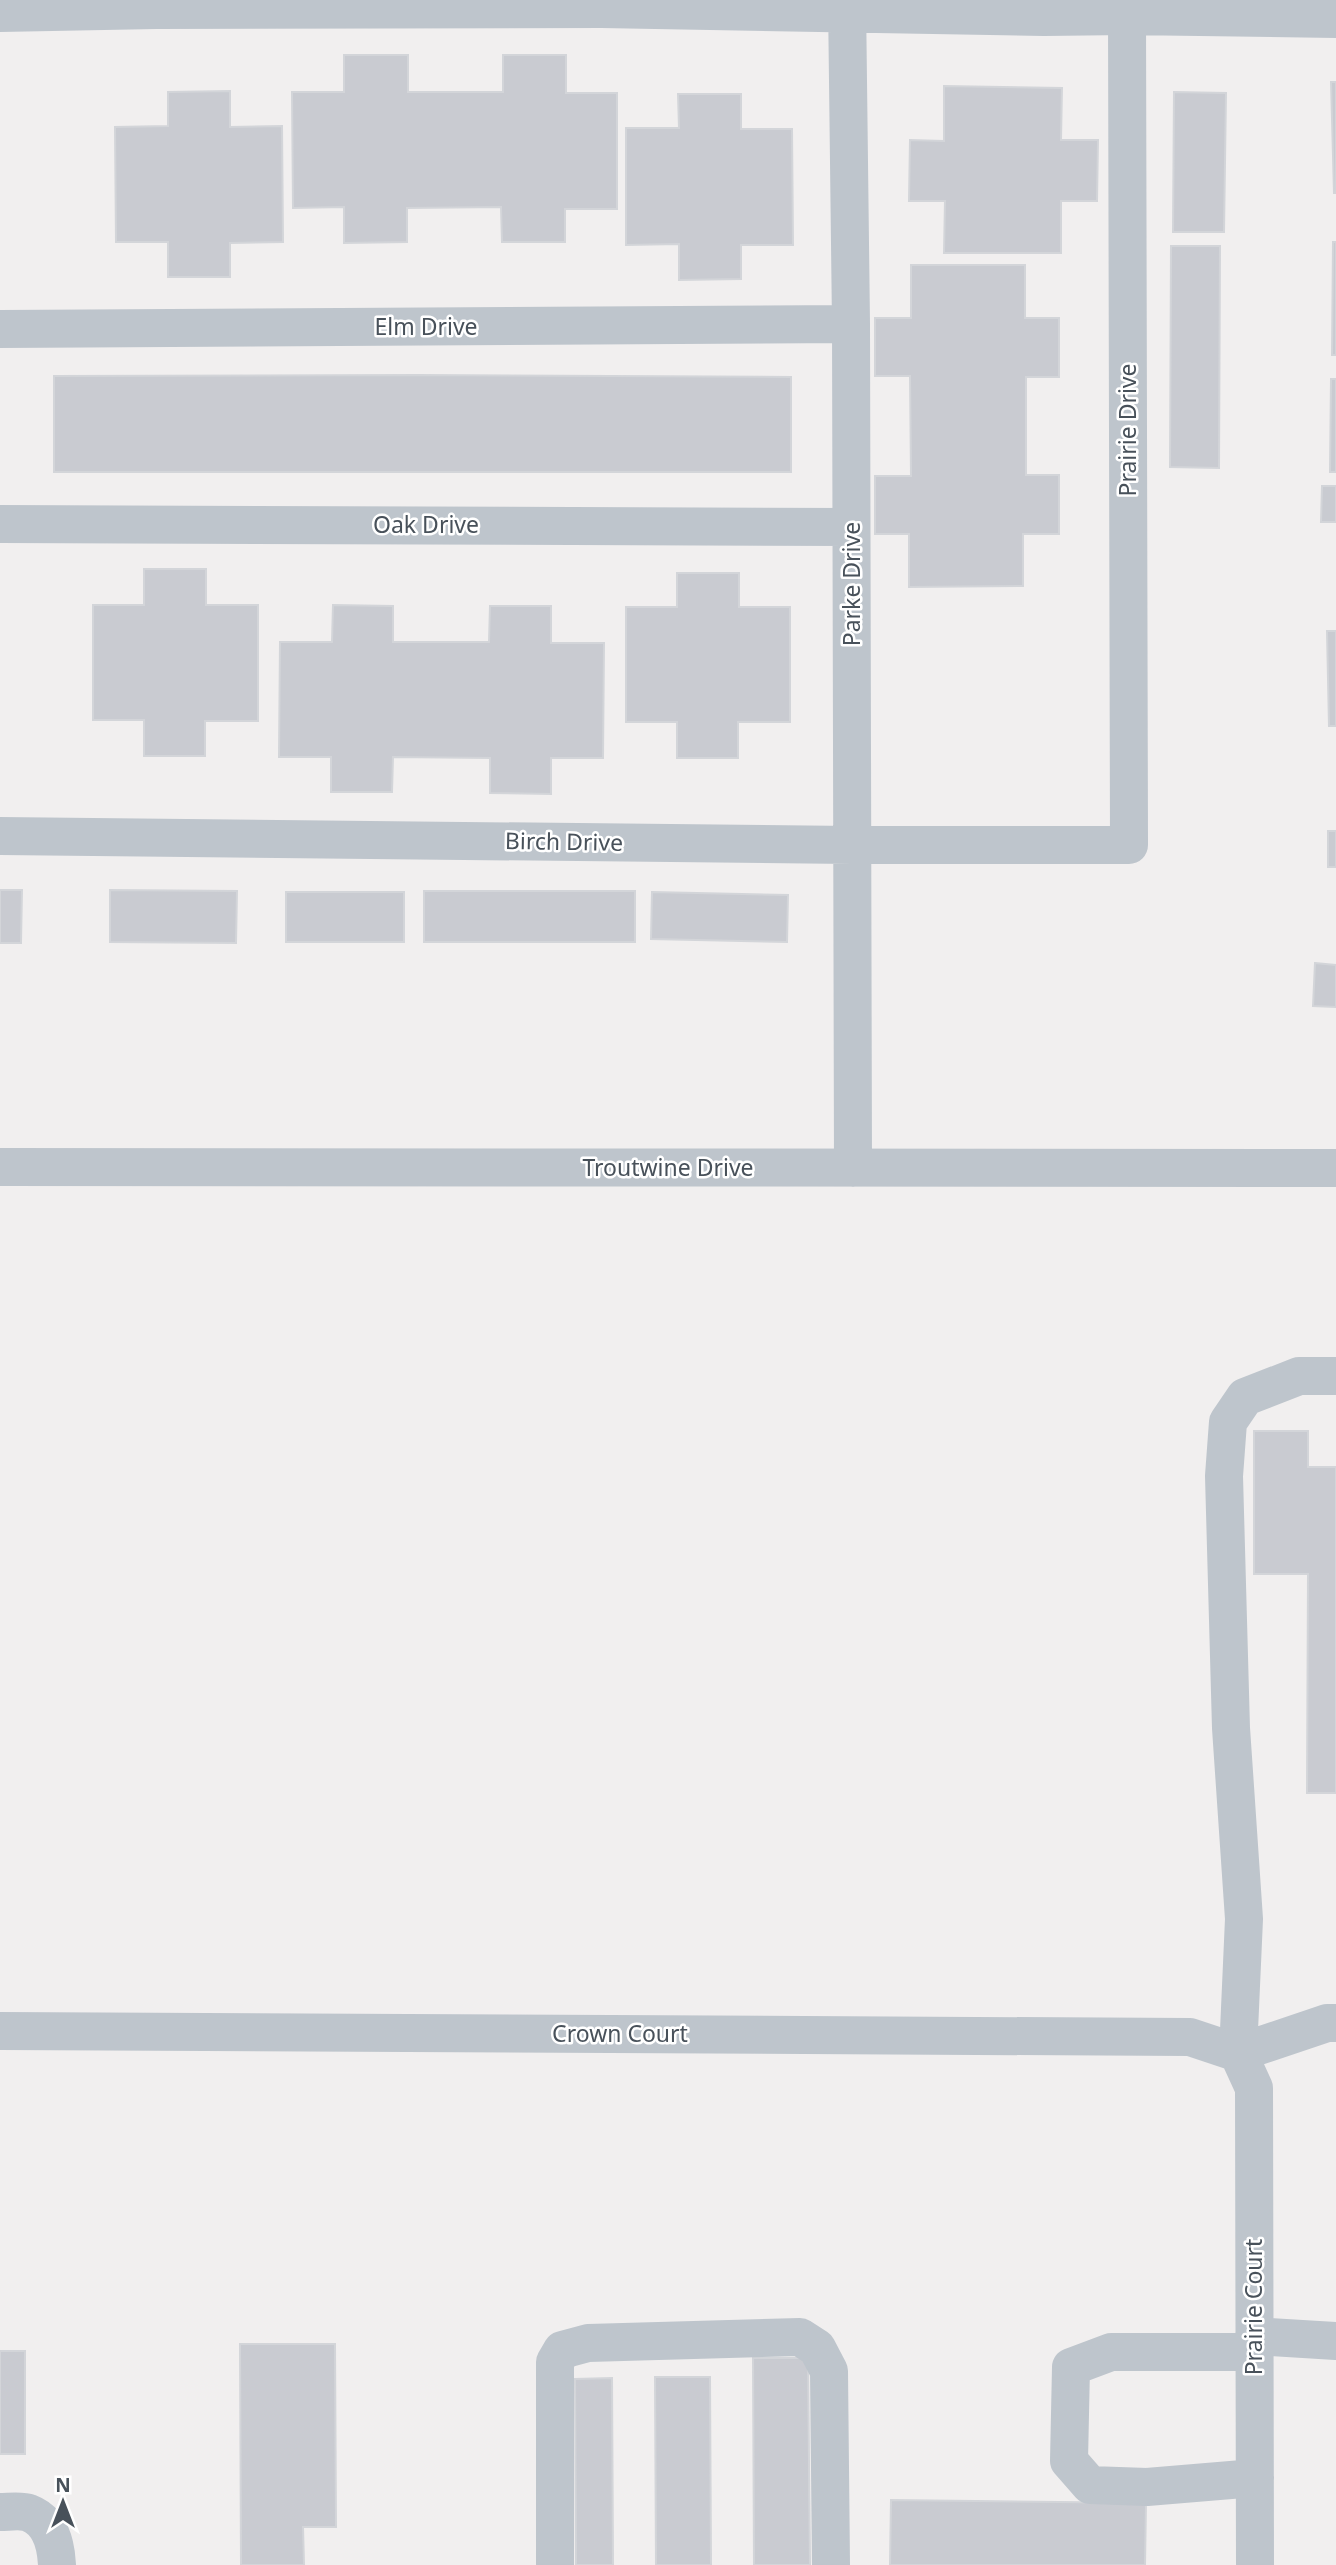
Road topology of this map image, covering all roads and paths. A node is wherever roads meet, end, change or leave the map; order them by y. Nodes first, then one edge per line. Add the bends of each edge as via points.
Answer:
1 (601, 4) edge
2 (156, 5) edge
3 (395, 5) edge
4 (846, 6) edge
5 (1044, 8) edge
6 (1287, 9) edge
7 (0, 13) edge
8 (1127, 16) junction
9 (1336, 19) edge
10 (851, 324) junction
11 (0, 330) edge
12 (0, 524) edge
13 (852, 527) junction
14 (0, 836) edge
15 (852, 845) junction
16 (1129, 845) joint
17 (0, 1167) edge
18 (853, 1168) junction
19 (1336, 1168) edge
20 (1336, 1376) edge
21 (1336, 2024) edge
22 (0, 2031) edge
23 (1238, 2053) junction
24 (1336, 2341) edge
25 (1254, 2344) junction
26 (1255, 2478) junction
27 (0, 2512) edge
28 (57, 2565) edge
29 (555, 2565) edge
30 (831, 2565) edge
31 (1255, 2565) edge

1 - 3 street
1 - 4 street
2 - 3 street
2 - 7 street
4 - 5 street
4 - 10 street, Parke Drive
5 - 8 street
6 - 8 street
6 - 9 street
8 - 16 street, Prairie Drive
10 - 11 street, Elm Drive
10 - 13 street, Parke Drive
12 - 13 street, Oak Drive
13 - 15 street, Parke Drive
14 - 15 street, Birch Drive
15 - 16 street, Birch Drive
15 - 18 street, Parke Drive
17 - 18 street, Troutwine Drive
18 - 19 street, Troutwine Drive
20 - 23 street via 1299,1376 1245,1397 1228,1422 1224,1476 1231,1728 1244,1919
21 - 23 street via 1326,2023
22 - 23 street, Crown Court via 1190,2037
23 - 25 street, Prairie Court via 1254,2088
24 - 25 street
25 - 26 street, Prairie Court
25 - 26 street via 1111,2352 1071,2367 1069,2460 1090,2485 1147,2487
26 - 31 street, Prairie Court
27 - 28 street via 27,2512 43,2522 56,2546
29 - 30 street via 555,2362 562,2350 588,2343 800,2337 817,2348 829,2371

